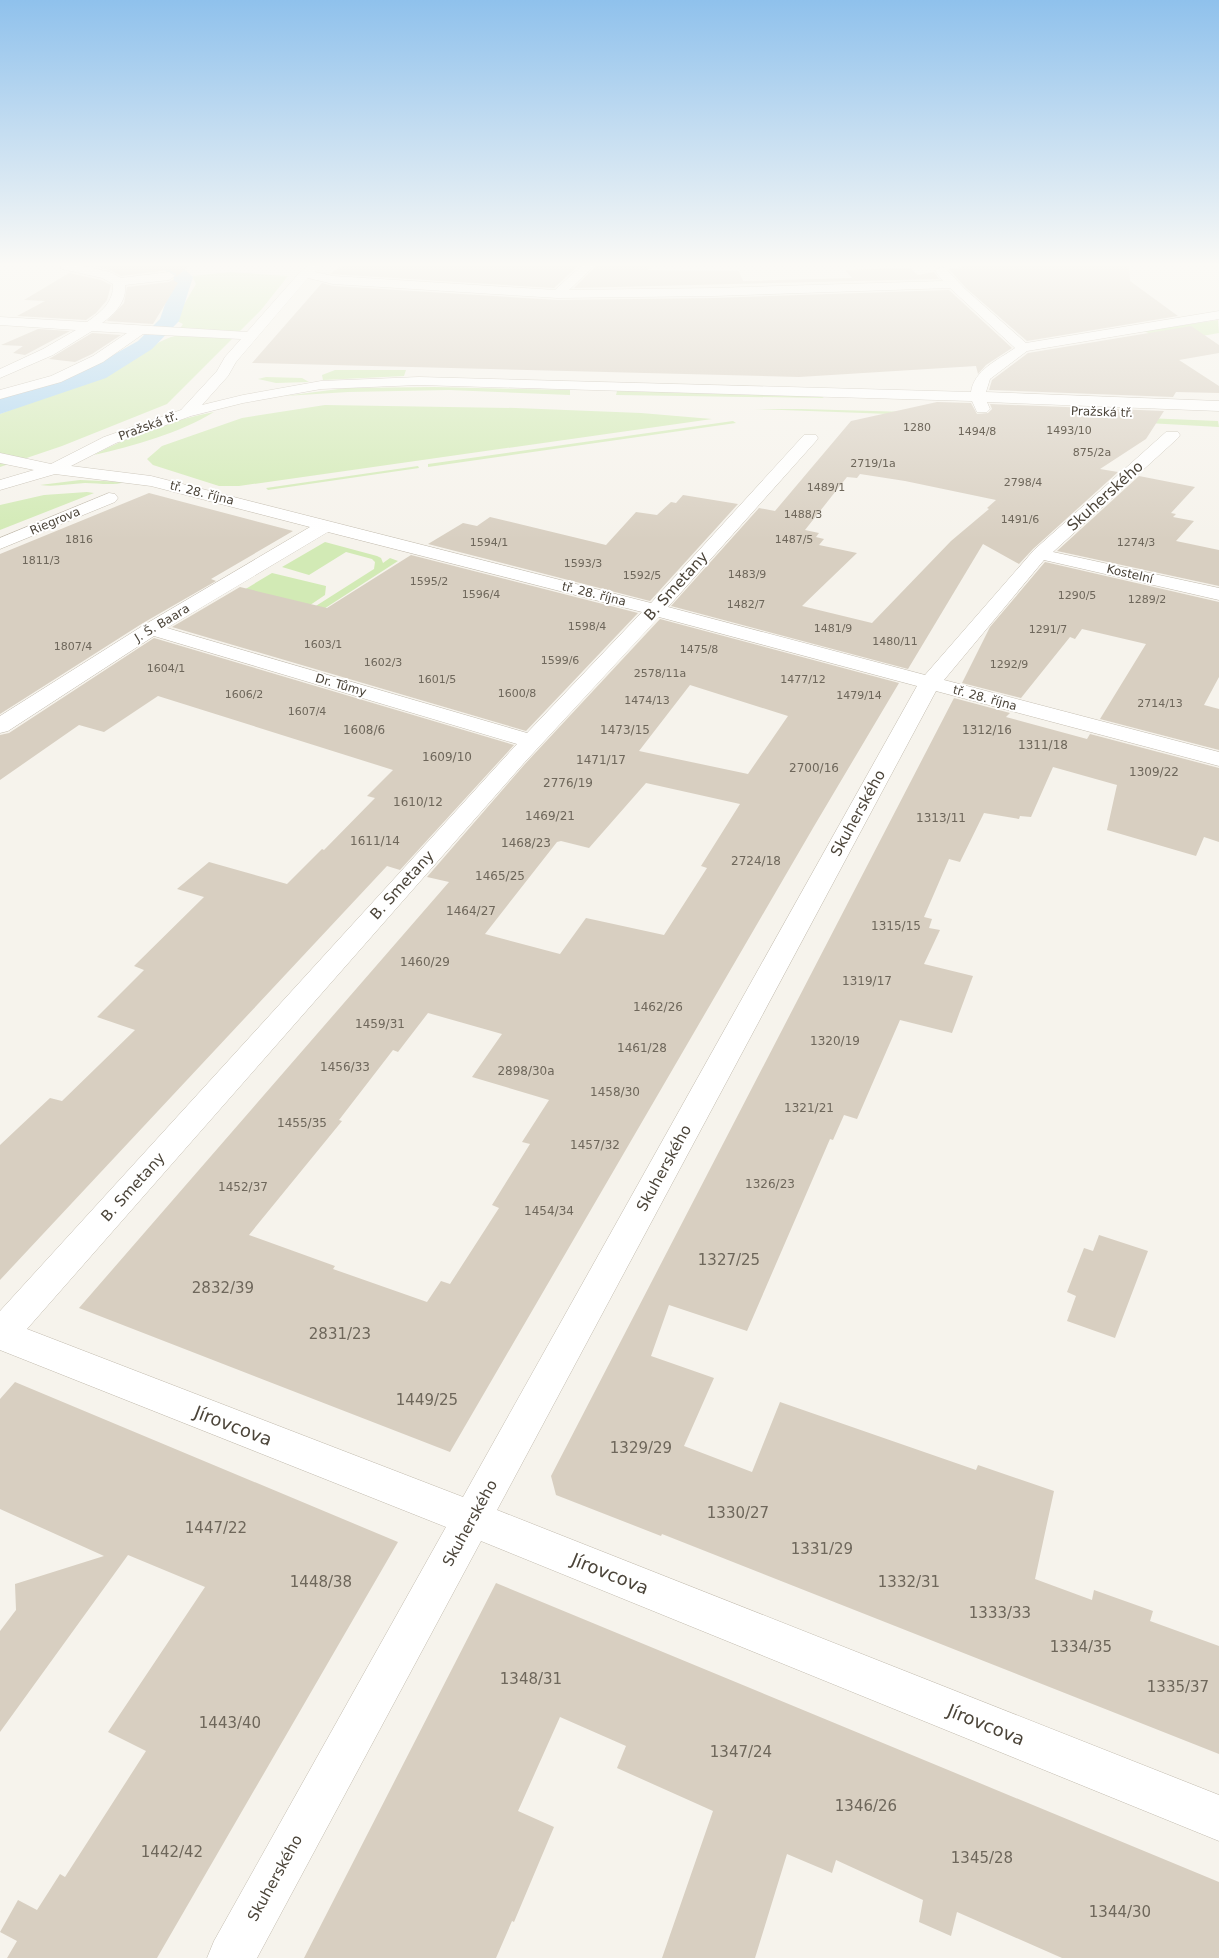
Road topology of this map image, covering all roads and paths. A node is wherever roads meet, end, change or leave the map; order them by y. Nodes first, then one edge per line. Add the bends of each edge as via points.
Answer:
1 (38, 357) edge
2 (101, 357) edge
3 (232, 357) edge
4 (1010, 357) edge
5 (0, 374) edge
6 (252, 383) dead end
7 (233, 385) junction
8 (298, 388) junction
9 (0, 396) edge
10 (979, 403) junction
11 (1219, 406) edge
12 (186, 413) junction
13 (1219, 417) edge
14 (208, 424) dead end
15 (1172, 435) dead end
16 (810, 438) dead end
17 (0, 458) edge
18 (53, 469) junction
19 (142, 478) junction
20 (0, 485) edge
21 (109, 498) dead end
22 (326, 525) junction
23 (0, 544) edge
24 (1040, 554) junction
25 (1219, 594) edge
26 (655, 610) junction
27 (151, 629) junction
28 (929, 684) junction
29 (0, 726) edge
30 (531, 741) junction
31 (1219, 759) edge
32 (0, 1335) edge
33 (473, 1519) junction
34 (1219, 1818) edge
35 (231, 1958) edge

1 - 5 street
2 - 9 street via 56,379
3 - 7 street
4 - 10 street via 984,376
6 - 8 street
7 - 8 street, Pražská tř.
7 - 10 street, Pražská tř. via 326,399 440,394
7 - 12 street, Pražská tř.
7 - 12 street
7 - 14 street
8 - 10 street, Pražská tř. via 334,383 419,381
10 - 11 street, Pražská tř.
10 - 13 street, Pražská tř.
12 - 18 street, Pražská tř. via 110,440
15 - 24 street, Skuherského
16 - 26 street, B. Smetany
17 - 18 street, tř. 28. října
18 - 19 street, tř. 28. října
18 - 19 street, Pražská tř. via 125,458
18 - 20 street
19 - 22 street, tř. 28. října
21 - 23 street, Riegrova
22 - 26 street, tř. 28. října
22 - 27 street, J. Š. Baara
24 - 25 street, Kostelní
24 - 28 street, Skuherského
26 - 28 street, tř. 28. října
26 - 30 street, B. Smetany
27 - 29 street, J. Š. Baara
27 - 30 street, Dr. Tůmy
28 - 31 street, tř. 28. října
28 - 33 street, Skuherského
30 - 32 street, B. Smetany
32 - 33 street, Jírovcova
33 - 34 street, Jírovcova
33 - 35 street, Skuherského

